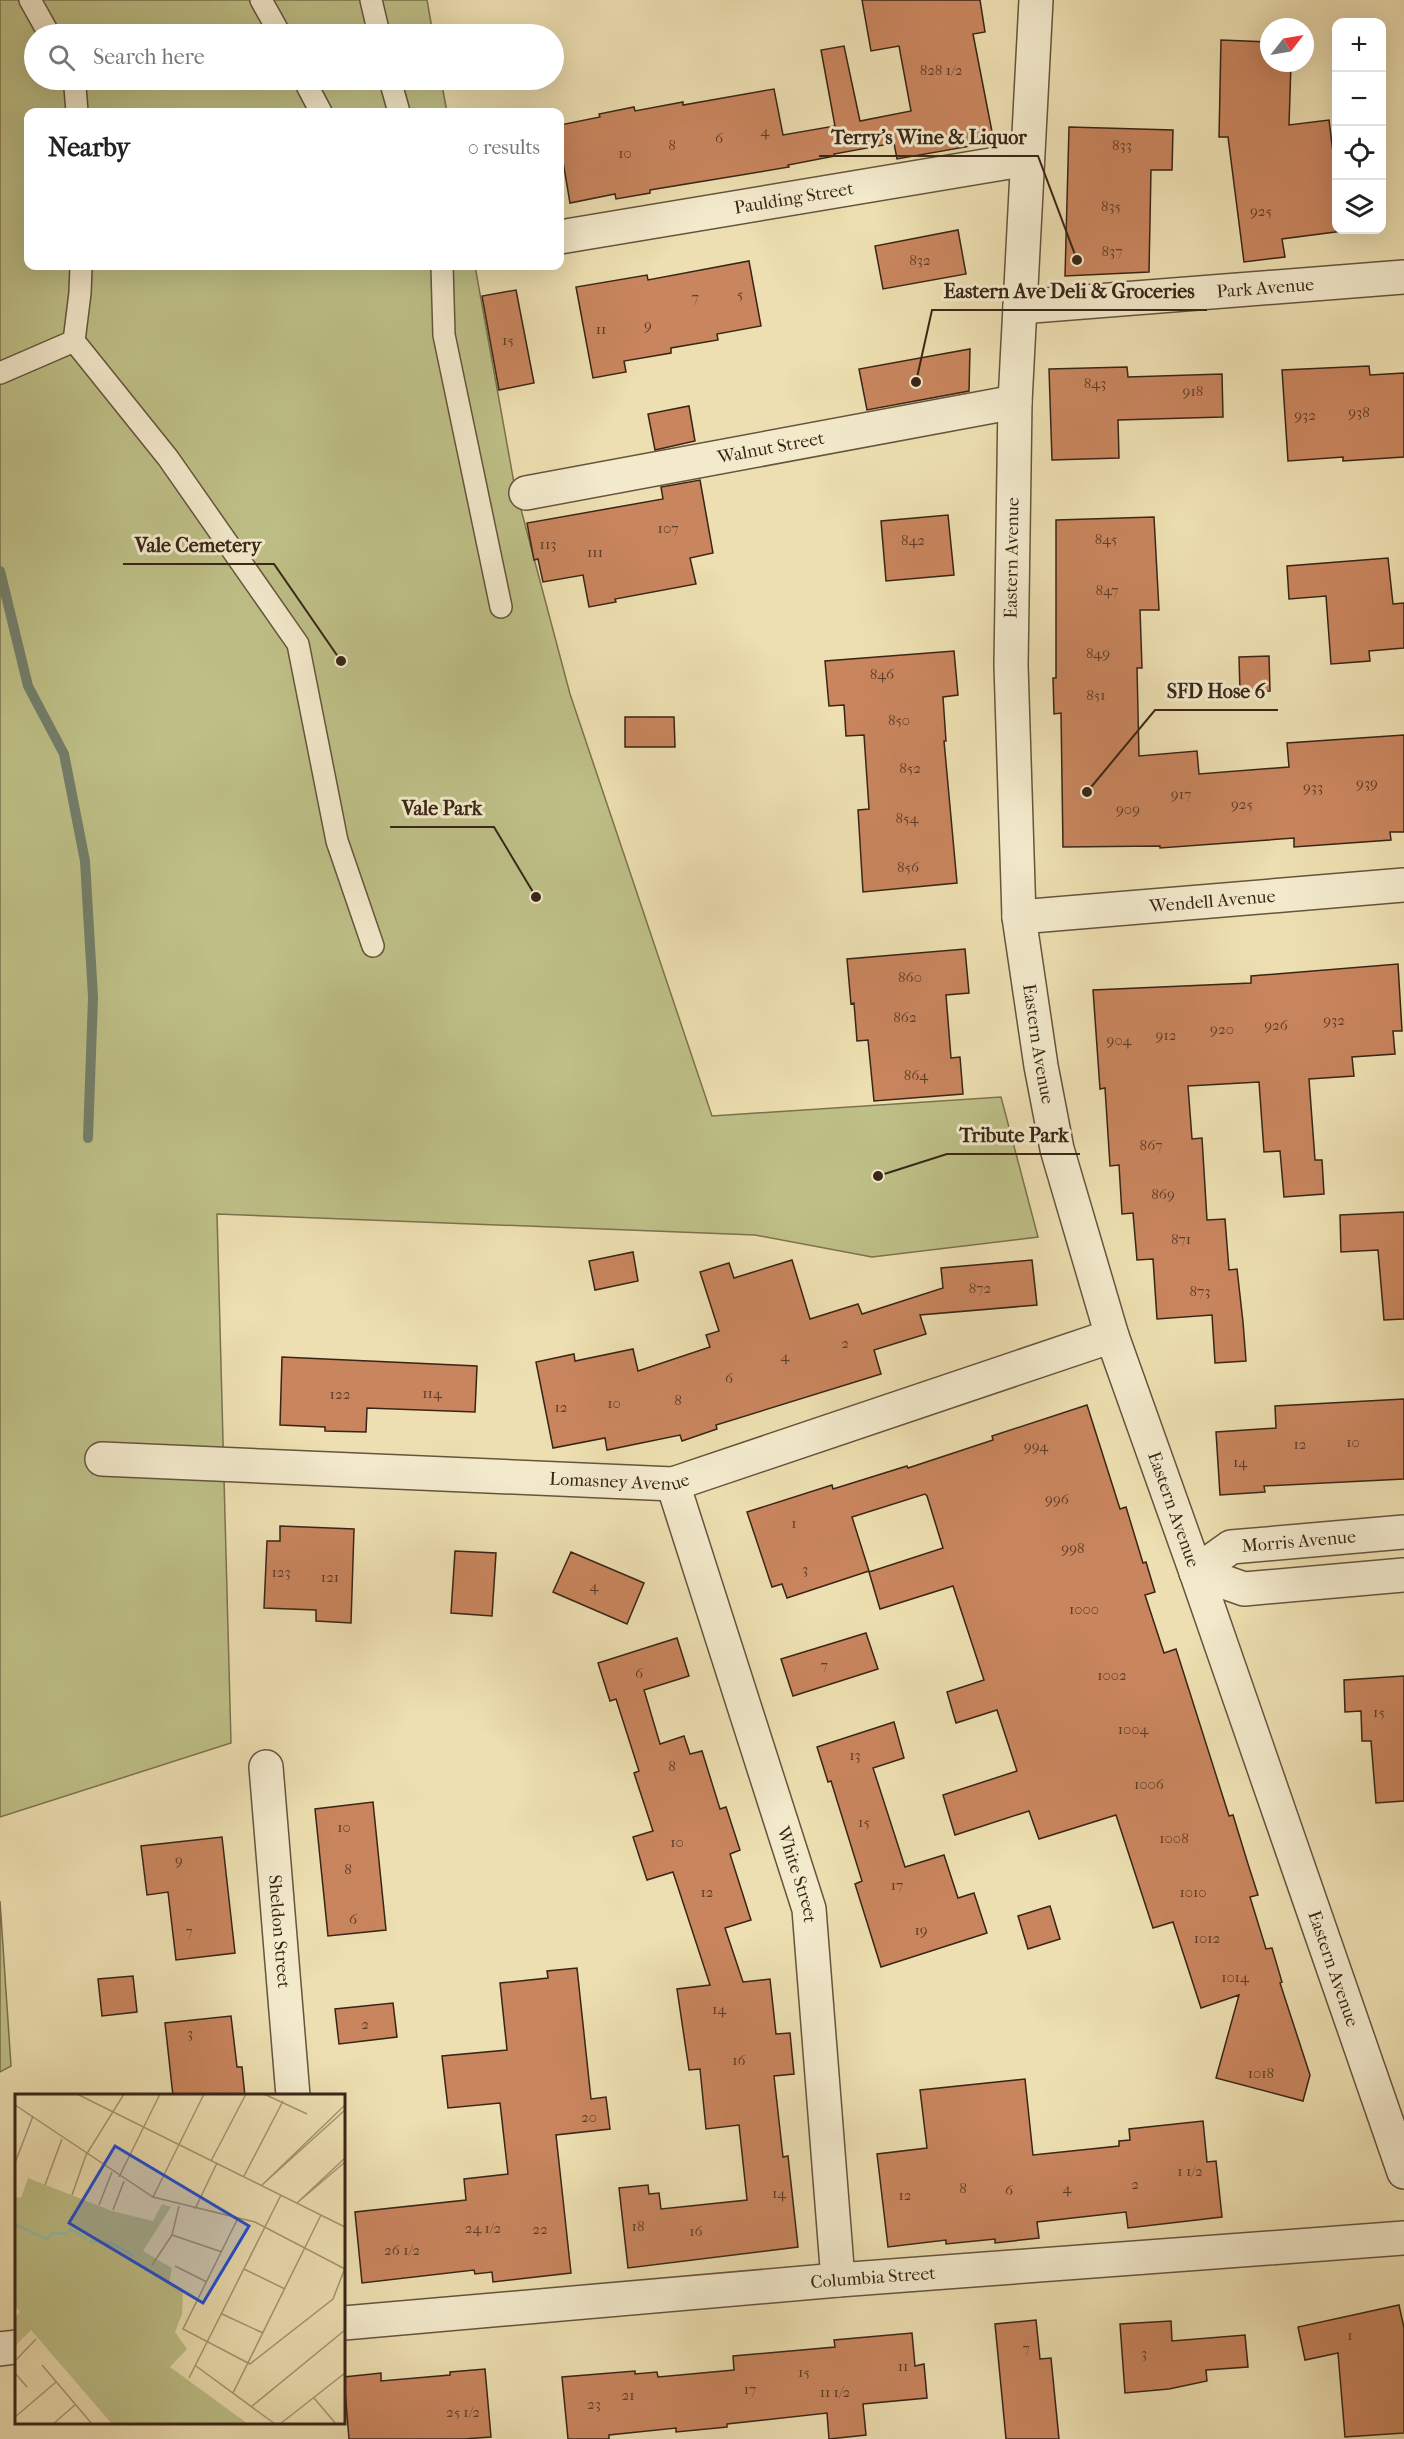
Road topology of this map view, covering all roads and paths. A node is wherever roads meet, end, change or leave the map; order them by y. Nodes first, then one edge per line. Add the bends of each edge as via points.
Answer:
1 (30, 0) edge
2 (261, 0) edge
3 (372, 0) edge
4 (1036, 0) edge
5 (43, 24) edge
6 (274, 24) edge
7 (377, 24) edge
8 (75, 90) edge
9 (309, 90) edge
10 (393, 90) edge
11 (77, 108) edge
12 (319, 108) edge
13 (398, 108) edge
14 (1027, 159) junction
15 (564, 236) edge
16 (81, 270) edge
17 (442, 270) edge
18 (1404, 277) edge
19 (1020, 307) junction
20 (74, 341) junction
21 (0, 373) edge
22 (1015, 402) junction
23 (526, 493) dead end
24 (501, 607) dead end
25 (1404, 885) edge
26 (1019, 918) junction
27 (373, 946) dead end
28 (1112, 1336) junction
29 (102, 1459) dead end
30 (673, 1484) junction
31 (1404, 1532) edge
32 (1196, 1572) junction
33 (1404, 1575) edge
34 (266, 1767) dead end
35 (292, 2094) edge
36 (1404, 2172) edge
37 (1404, 2238) edge
38 (838, 2280) junction
39 (345, 2323) edge
40 (15, 2347) edge
41 (0, 2349) edge

1 - 5 lane
2 - 6 lane
3 - 7 lane
4 - 14 street, Eastern Avenue
8 - 11 lane
9 - 12 lane
10 - 13 lane
14 - 15 street, Paulding Street
14 - 19 street, Eastern Avenue
16 - 20 lane
17 - 24 lane via 444,335
18 - 19 street, Park Avenue
19 - 22 street, Eastern Avenue
20 - 21 lane
20 - 27 lane via 168,458 298,644 337,841
22 - 23 street, Walnut Street
22 - 26 street, Eastern Avenue via 1011,665
25 - 26 street, Wendell Avenue
26 - 28 street, Eastern Avenue via 1057,1149
28 - 30 street, Lomasney Avenue
28 - 32 street, Eastern Avenue
29 - 30 street, Lomasney Avenue
30 - 38 street, White Street via 809,1909
31 - 32 street, Morris Avenue via 1231,1547
32 - 33 street via 1244,1589
32 - 36 street, Eastern Avenue
34 - 35 street, Sheldon Street
37 - 38 street, Columbia Street
38 - 39 street, Columbia Street
40 - 41 street

